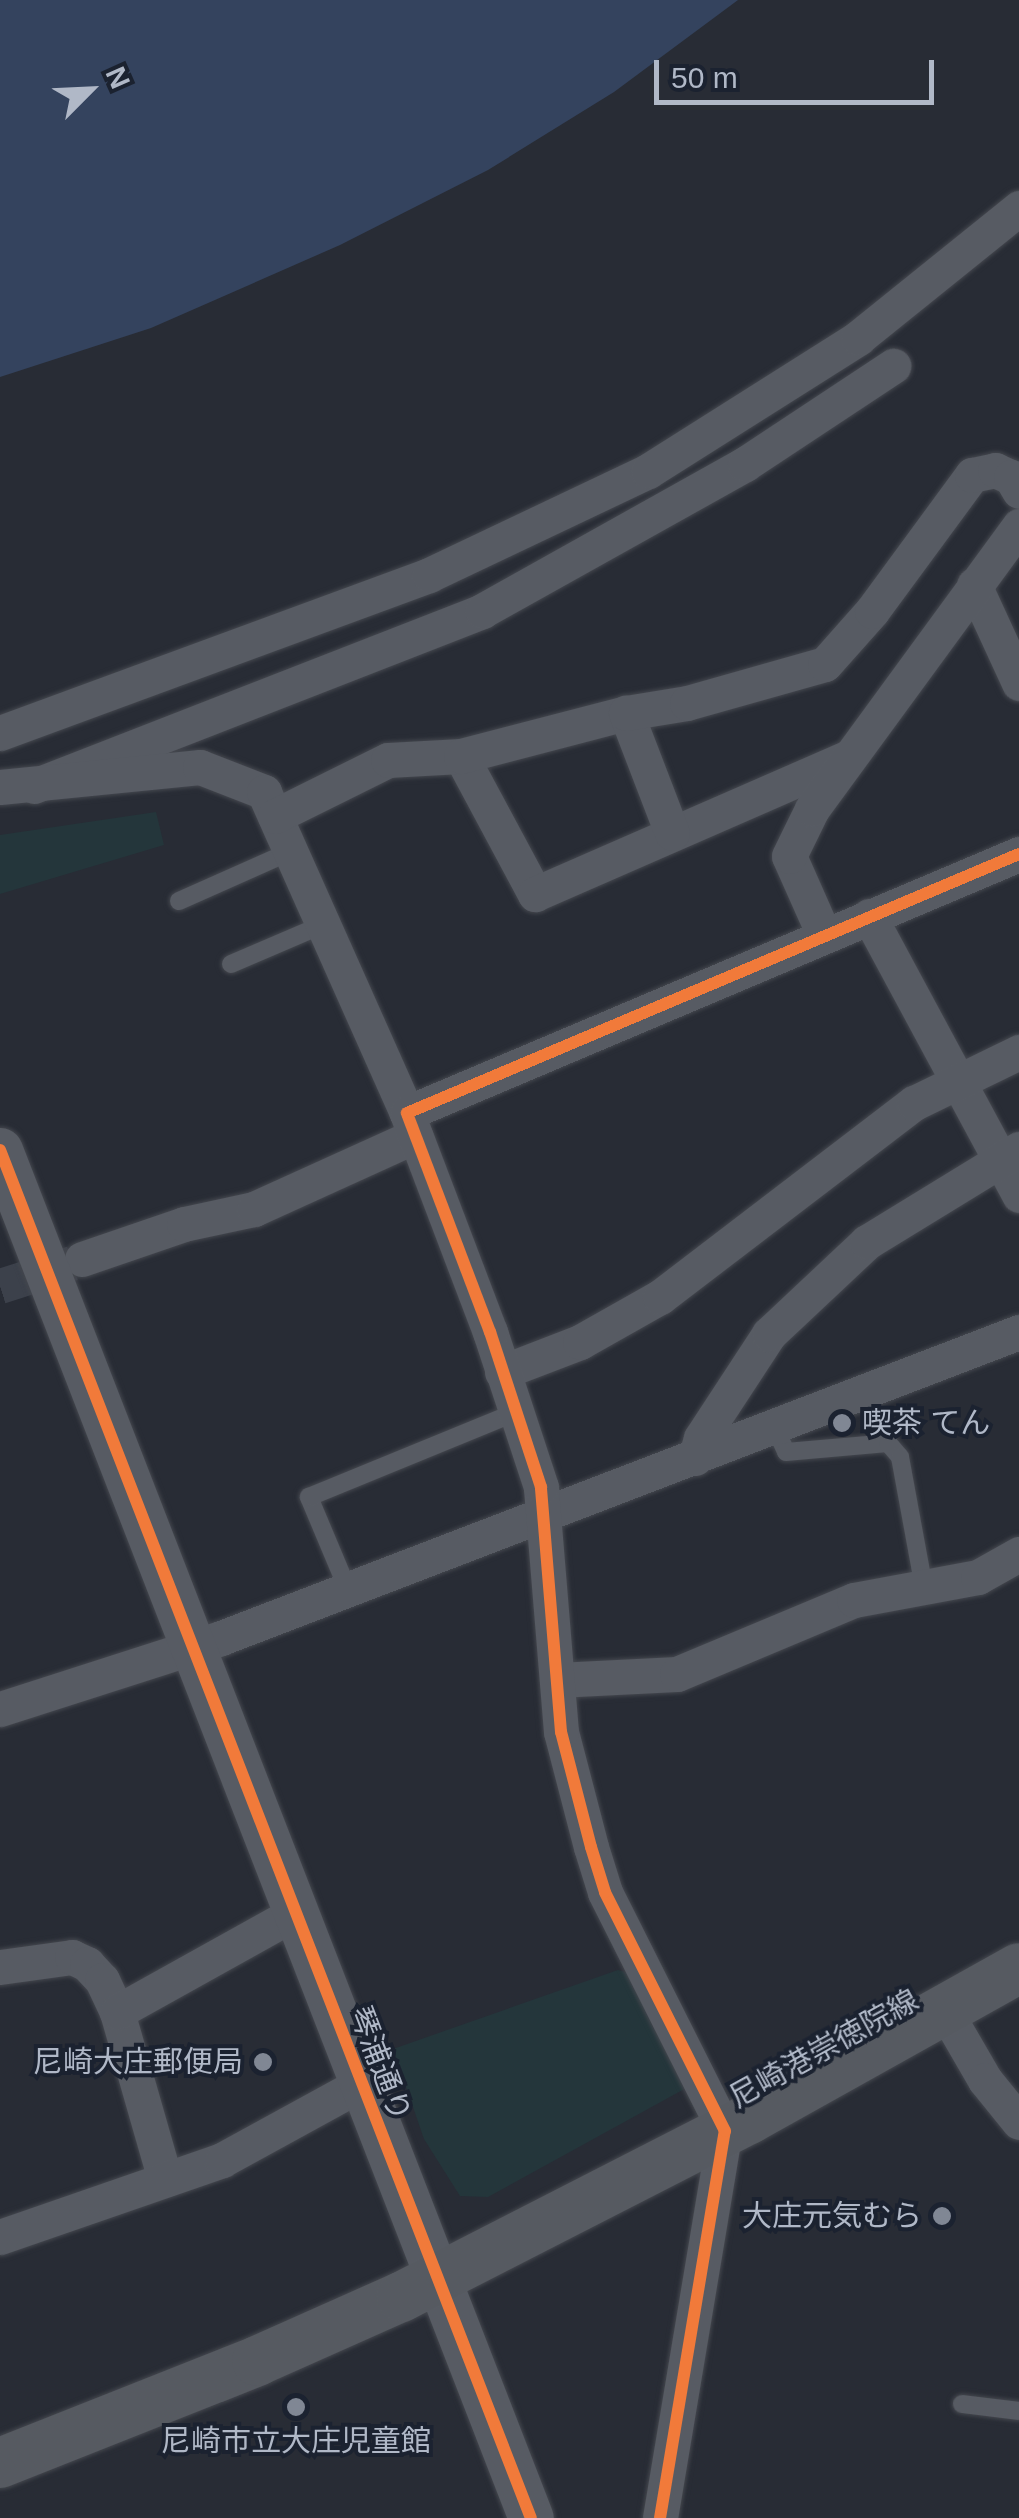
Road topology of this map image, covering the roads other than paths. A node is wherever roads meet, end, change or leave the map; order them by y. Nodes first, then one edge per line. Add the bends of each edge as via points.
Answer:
1 (1019, 208) edge
2 (893, 366) dead end
3 (1018, 486) edge
4 (1019, 526) edge
5 (974, 585) junction
6 (1019, 683) edge
7 (626, 712) junction
8 (0, 734) edge
9 (461, 756) junction
10 (849, 757) junction
11 (17, 787) edge
12 (274, 816) junction
13 (672, 833) junction
14 (290, 852) junction
15 (1019, 854) edge
16 (178, 901) dead end
17 (869, 916) junction
18 (322, 924) junction
19 (824, 935) junction
20 (231, 964) dead end
21 (1019, 1052) edge
22 (956, 1080) junction
23 (411, 1125) junction
24 (0, 1150) edge
25 (1010, 1154) edge
26 (1019, 1195) edge
27 (82, 1259) tunnel mouth
28 (1019, 1332) edge
29 (502, 1372) junction
30 (516, 1412) junction
31 (775, 1428) junction
32 (695, 1458) junction
33 (546, 1516) junction
34 (1019, 1554) edge
35 (924, 1588) junction
36 (348, 1590) junction
37 (189, 1638) junction
38 (556, 1680) junction
39 (0, 1709) edge
40 (295, 1913) junction
41 (0, 1967) edge
42 (1019, 1968) edge
43 (945, 2011) junction
44 (118, 2012) junction
45 (361, 2084) junction
46 (1019, 2122) edge
47 (725, 2131) junction
48 (165, 2180) junction
49 (0, 2237) edge
50 (437, 2278) junction
51 (962, 2404) dead end
52 (1019, 2411) edge
53 (0, 2463) edge
54 (531, 2518) edge
55 (660, 2518) edge

1 - 8 street via 858,338 648,471 430,576
2 - 11 street via 729,474 482,611
3 - 7 street via 995,470 972,476 824,664 687,703
4 - 5 street
5 - 6 street
5 - 10 street
7 - 9 street
7 - 13 street
9 - 12 street via 388,760
9 - 13 street via 535,894
10 - 13 street
10 - 19 street via 789,856
11 - 12 street via 200,767 264,792
12 - 14 street
14 - 16 lane
14 - 18 street
15 - 17 street
17 - 19 street
17 - 22 street
18 - 20 lane
18 - 23 street
19 - 23 street
21 - 22 street
22 - 25 street
22 - 29 street via 860,1140 660,1297 580,1342
23 - 27 street via 254,1209
23 - 29 street
24 - 37 street, 琴浦通り
25 - 26 street
25 - 32 street via 867,1242 769,1334 701,1438
28 - 31 street
29 - 30 street
30 - 33 street
30 - 36 lane via 309,1497
31 - 32 street
31 - 35 lane via 786,1452 888,1443 900,1457
32 - 33 street
33 - 36 street
33 - 38 street
34 - 35 street via 978,1577
35 - 38 street via 854,1600 677,1674
36 - 37 street
37 - 39 street
37 - 40 street, 琴浦通り
38 - 47 street via 572,1782 605,1892
40 - 44 street
40 - 45 street, 琴浦通り
41 - 44 street via 72,1957 102,1980
42 - 43 main road, 尼崎港崇徳院線
43 - 46 street via 984,2080
43 - 47 main road, 尼崎港崇徳院線
44 - 48 street
45 - 48 street via 270,2137
45 - 50 street, 琴浦通り
47 - 50 main road, 尼崎港崇徳院線
47 - 55 street
48 - 49 street
50 - 53 main road, 尼崎港崇徳院線 via 257,2361
50 - 54 street, 琴浦通り
51 - 52 lane

